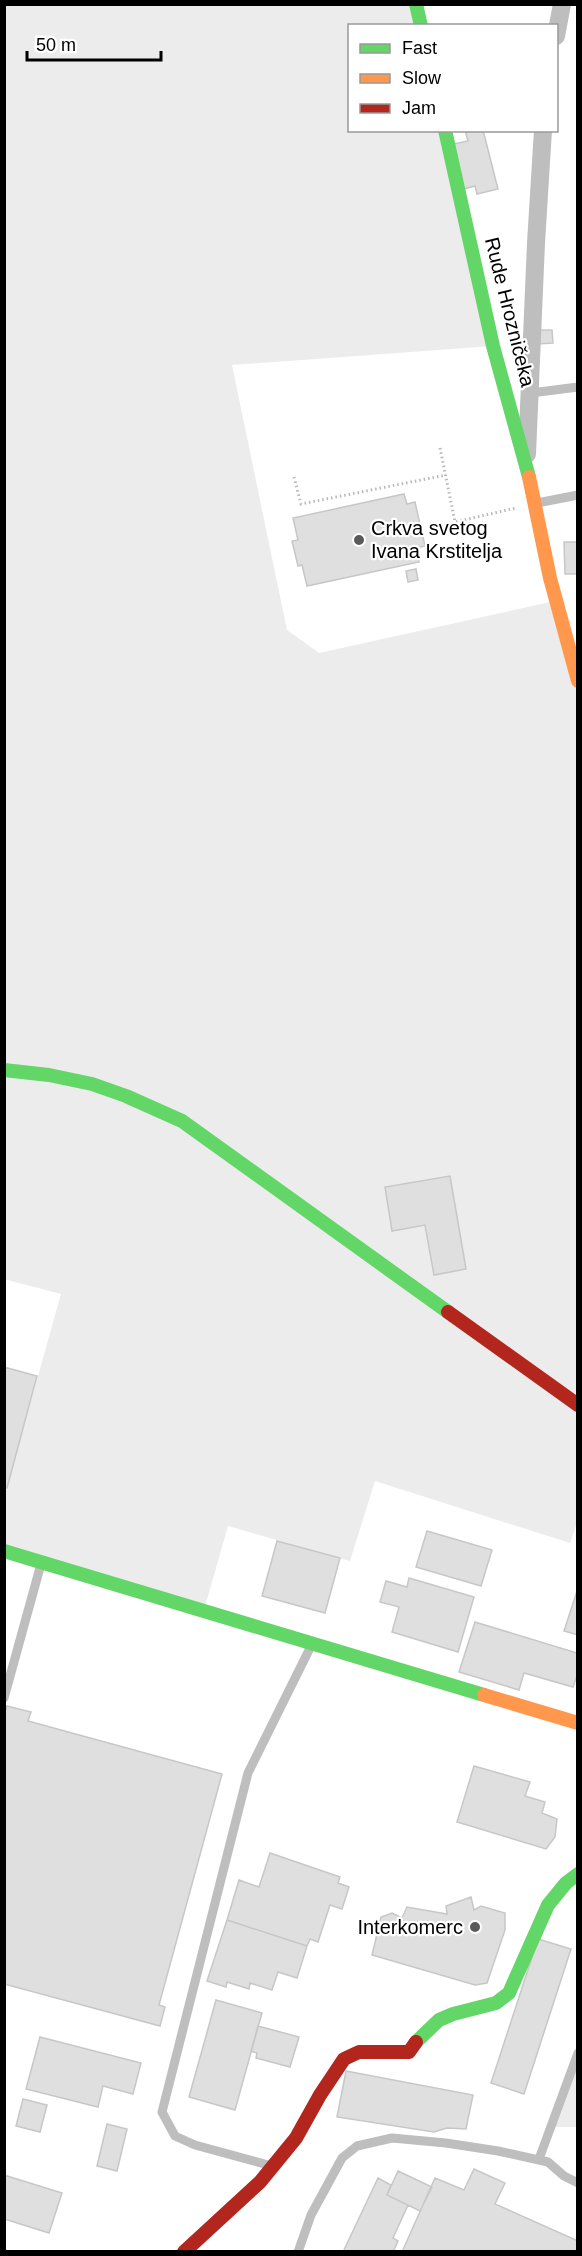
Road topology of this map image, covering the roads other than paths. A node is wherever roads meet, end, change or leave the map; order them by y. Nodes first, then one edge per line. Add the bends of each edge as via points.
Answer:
1 (417, 4) edge
2 (562, 4) edge
3 (421, 24) edge
4 (558, 25) edge
5 (445, 132) edge
6 (543, 132) edge
7 (578, 387) edge
8 (531, 393) junction
9 (526, 467) junction
10 (578, 495) edge
11 (534, 503) junction
12 (576, 669) edge
13 (4, 1070) edge
14 (578, 1405) edge
15 (4, 1551) edge
16 (42, 1562) junction
17 (313, 1642) junction
18 (4, 1698) edge
19 (578, 1723) edge
20 (578, 1874) edge
21 (578, 2053) edge
22 (539, 2159) junction
23 (272, 2166) junction
24 (578, 2183) edge
25 (184, 2252) edge
26 (298, 2252) edge

1 - 3 street
2 - 4 street
5 - 9 street, Rude Hrozničeka via 493,346
6 - 8 street
7 - 8 lane, Rude Hrozničeka
8 - 9 street
9 - 11 street, Rude Hrozničeka
10 - 11 lane
11 - 12 street, Rude Hrozničeka
13 - 14 street via 92,1084 182,1121
15 - 16 street
16 - 17 street
16 - 18 lane
17 - 19 street
17 - 23 lane via 248,1773 162,2112 175,2136
20 - 23 street via 548,1904 510,1993 492,2006 444,2017 426,2030 409,2052 359,2052 344,2060 296,2138
21 - 22 lane
22 - 24 lane
22 - 26 lane via 392,2138 357,2146 342,2158 311,2215
23 - 25 street via 260,2182

